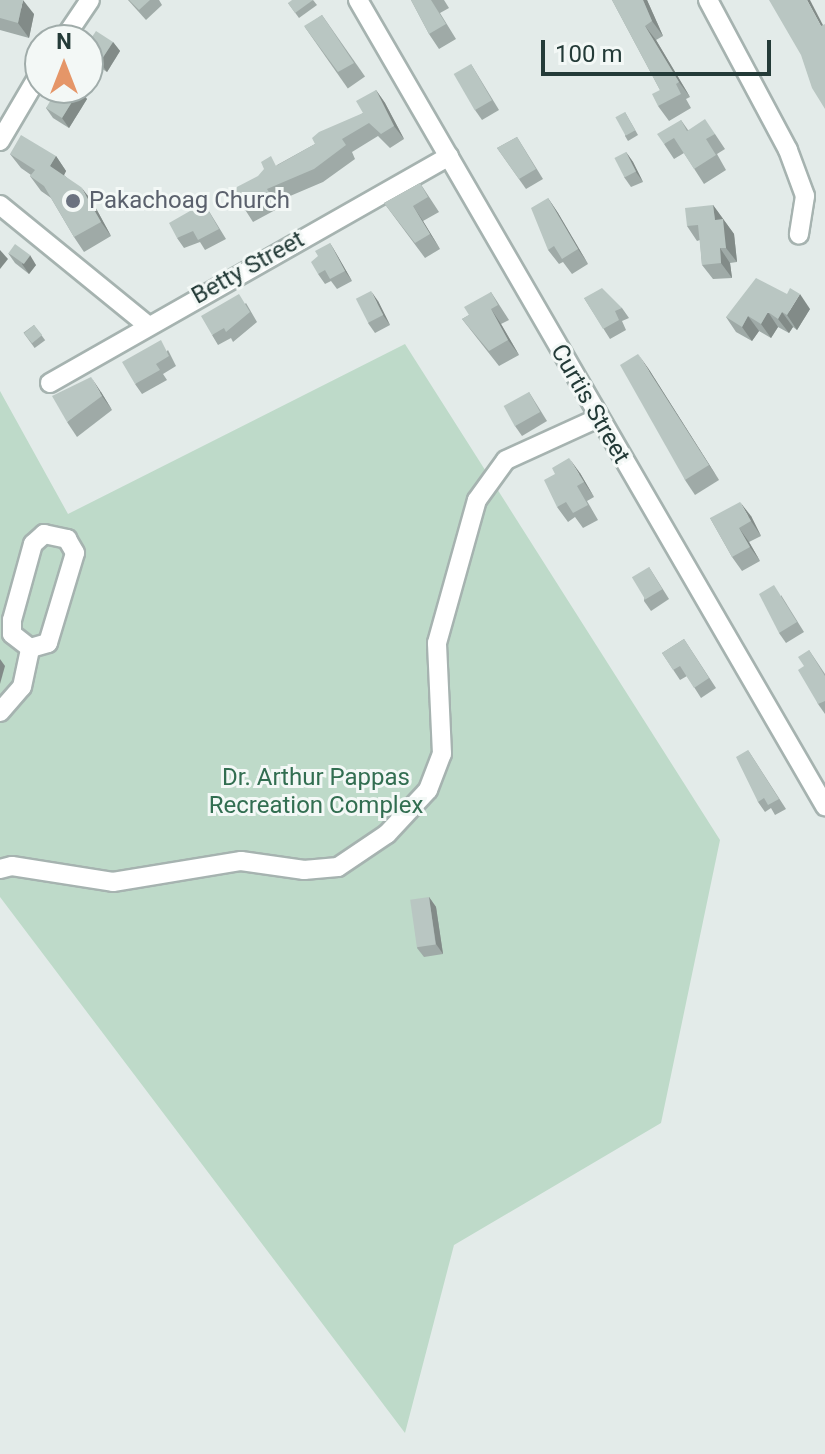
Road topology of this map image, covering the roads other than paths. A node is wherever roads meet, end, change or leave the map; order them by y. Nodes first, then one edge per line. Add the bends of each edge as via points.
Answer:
1 (90, 0) edge
2 (358, 0) edge
3 (708, 0) edge
4 (74, 24) edge
5 (24, 93) edge
6 (7, 115) edge
7 (0, 141) edge
8 (449, 156) junction
9 (0, 205) edge
10 (799, 235) dead end
11 (147, 325) junction
12 (50, 383) dead end
13 (598, 418) junction
14 (30, 648) junction
15 (0, 712) edge
16 (825, 806) edge
17 (0, 869) edge

1 - 4 street
2 - 8 street, Curtis Street
3 - 10 street via 788,150 805,196
5 - 6 street
6 - 7 street
8 - 11 street, Betty Street
8 - 13 street, Curtis Street
9 - 11 street
11 - 12 street, Betty Street
13 - 16 street, Curtis Street
13 - 17 street via 506,460 477,500 437,643 442,754 428,790 387,834 338,867 304,870 241,861 113,882 12,866
14 - 14 street via 12,634 12,620 33,544 44,534 67,539 75,553 48,643
14 - 15 street via 22,687

